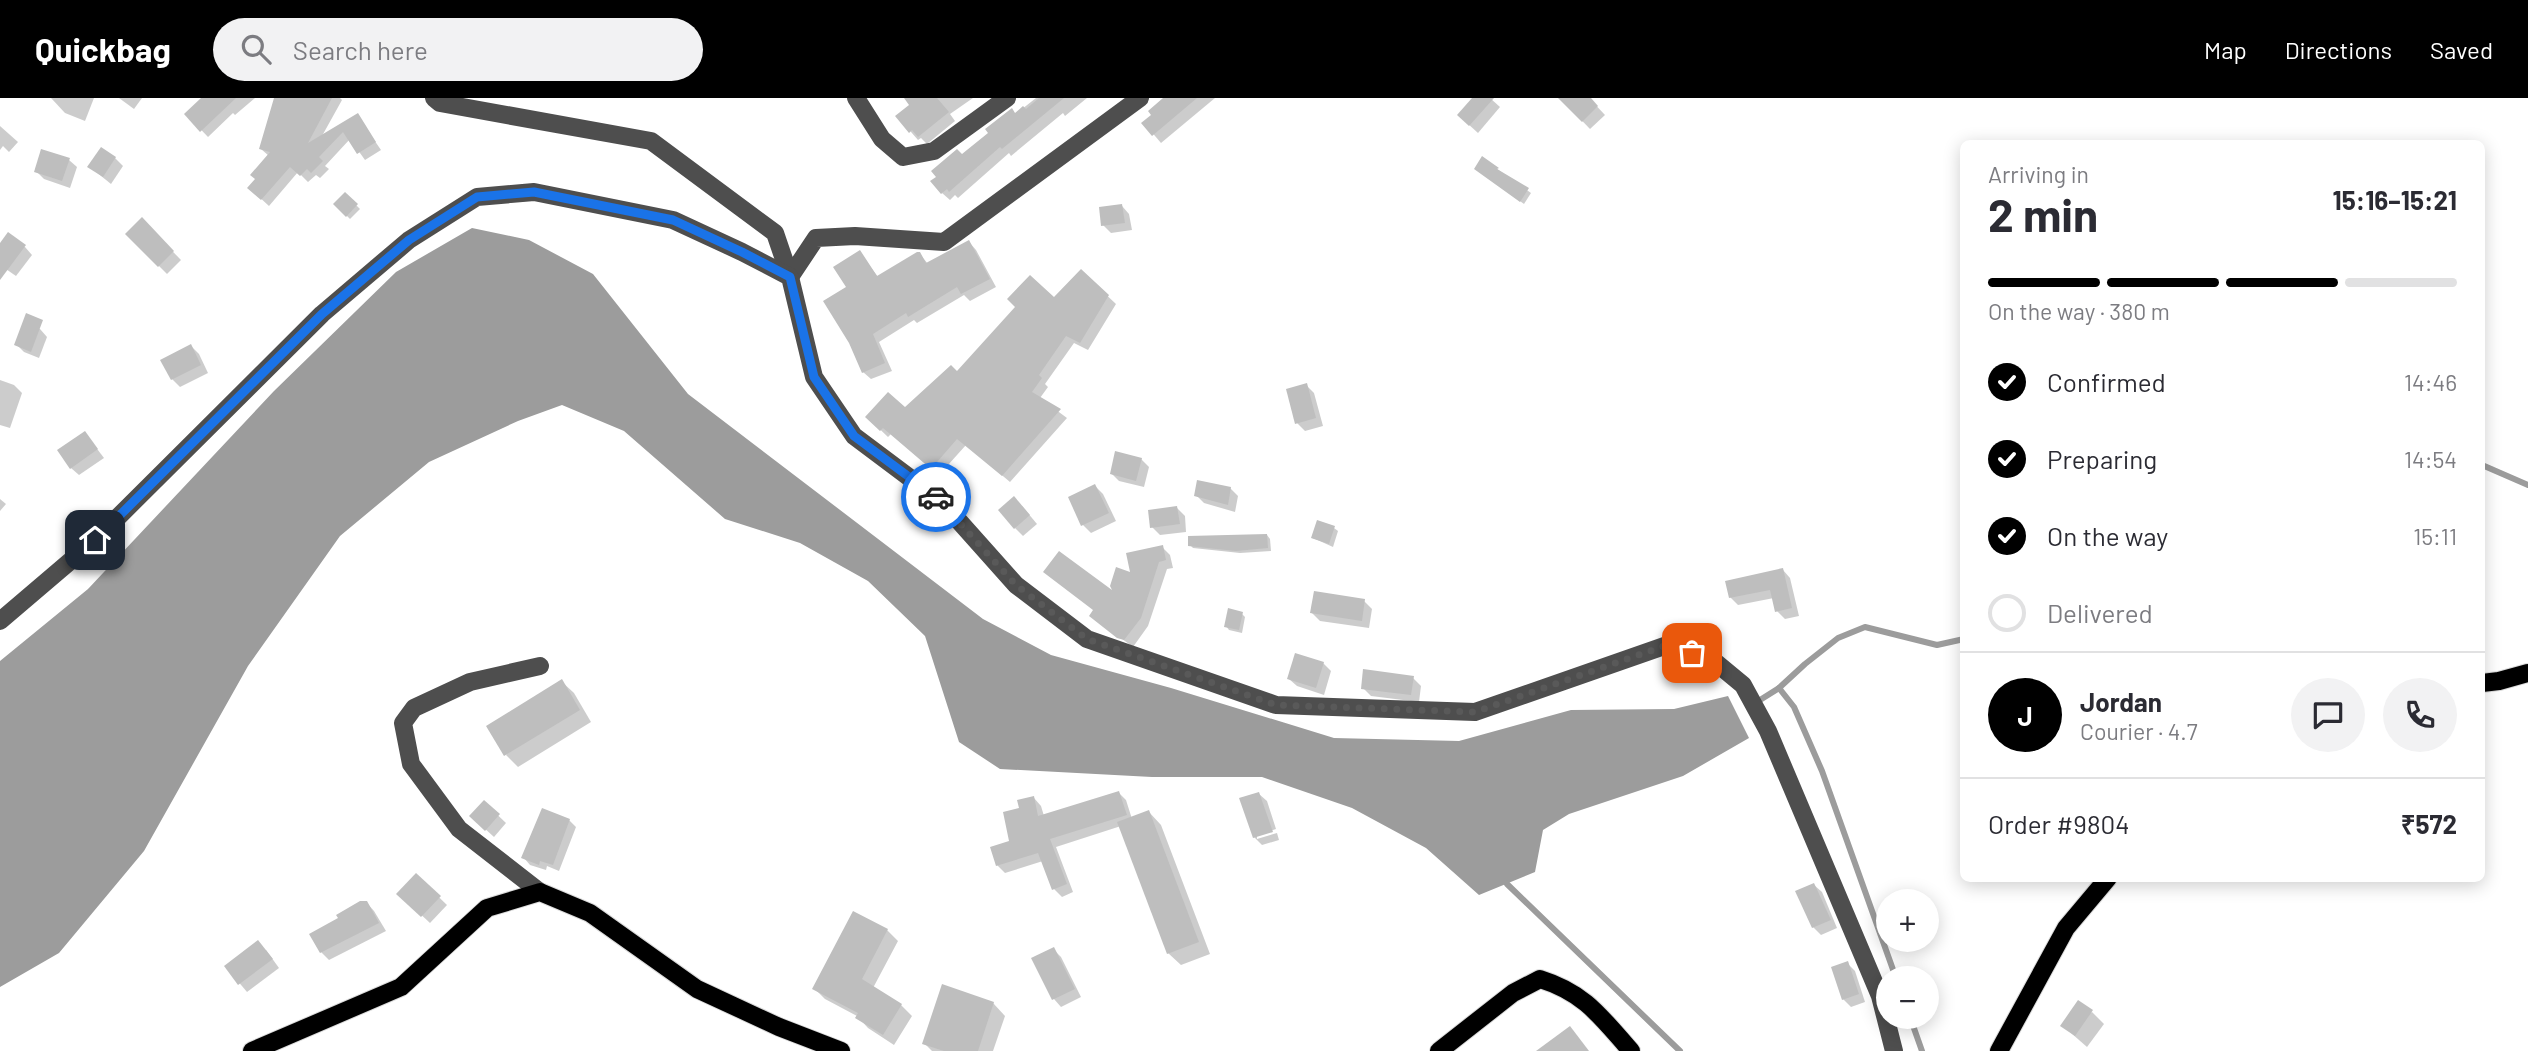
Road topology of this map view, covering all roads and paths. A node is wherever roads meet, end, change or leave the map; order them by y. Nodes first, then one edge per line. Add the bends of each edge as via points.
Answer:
1 (434, 98) edge
2 (856, 98) edge
3 (1007, 98) edge
4 (1140, 98) edge
5 (790, 277) junction
6 (0, 621) edge
7 (540, 666) dead end
8 (2528, 673) edge
9 (2485, 682) edge
10 (2105, 882) edge
11 (540, 892) junction
12 (252, 1051) edge
13 (841, 1051) edge
14 (1439, 1051) edge
15 (1631, 1051) edge
16 (1894, 1051) edge
17 (1999, 1051) edge

1 - 5 street via 440,103 651,141 775,233
2 - 3 street via 882,139 903,157 934,151
4 - 5 street via 944,242 816,238
5 - 6 street via 673,220 534,192 477,197 409,240 322,314 95,540
5 - 16 street via 814,377 854,436 942,502 1016,585 1087,639 1276,705 1475,712 1670,644 1714,661 1743,685 1768,731 1880,996
7 - 11 street via 470,682 414,708 404,723 411,764 459,829
8 - 9 main road
10 - 17 main road via 2066,928
11 - 12 main road via 487,908 401,987
11 - 13 main road via 590,913 697,989
14 - 15 main road via 1513,993 1540,979 1565,986

